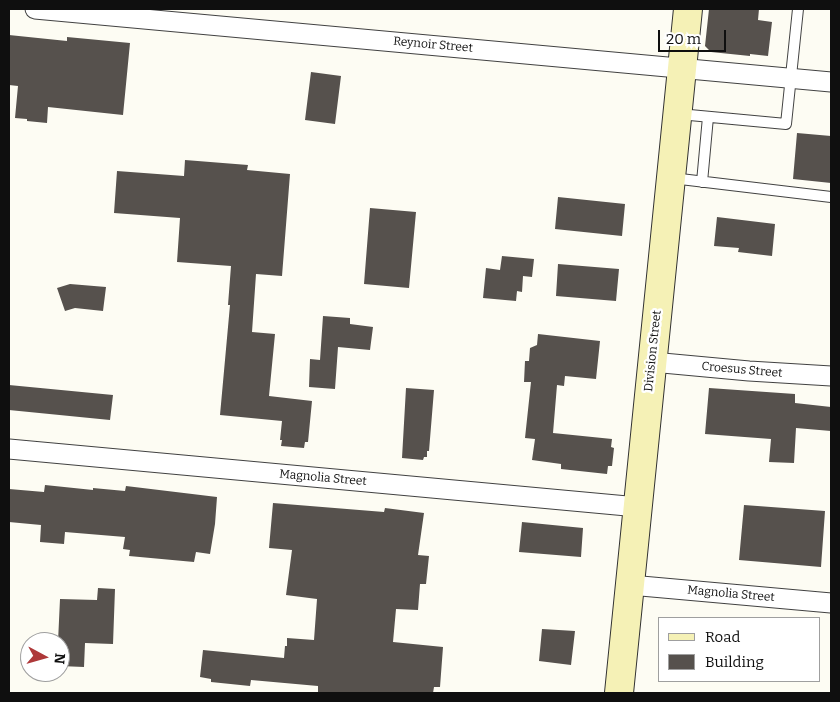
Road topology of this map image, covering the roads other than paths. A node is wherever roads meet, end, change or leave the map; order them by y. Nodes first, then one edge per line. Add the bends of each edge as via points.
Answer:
1 (35, 9) edge
2 (688, 9) edge
3 (798, 9) edge
4 (682, 68) junction
5 (791, 78) junction
6 (831, 82) edge
7 (678, 114) junction
8 (708, 117) junction
9 (671, 178) junction
10 (702, 182) junction
11 (831, 197) edge
12 (652, 362) junction
13 (831, 376) edge
14 (9, 449) edge
15 (638, 506) junction
16 (630, 585) junction
17 (831, 603) edge
18 (619, 693) edge

1 - 4 street, Reynoir Street
2 - 4 main road, Division Street
3 - 5 lane
4 - 5 street, Reynoir Street
4 - 7 main road, Division Street
5 - 6 street, Reynoir Street
5 - 8 lane via 786,124
7 - 8 lane
7 - 9 main road, Division Street
8 - 10 lane
9 - 10 lane
9 - 12 main road, Division Street
10 - 11 lane
12 - 13 street, Croesus Street
12 - 15 main road, Division Street
14 - 15 street, Magnolia Street
15 - 16 main road, Division Street
16 - 17 street, Magnolia Street
16 - 18 main road, Division Street

